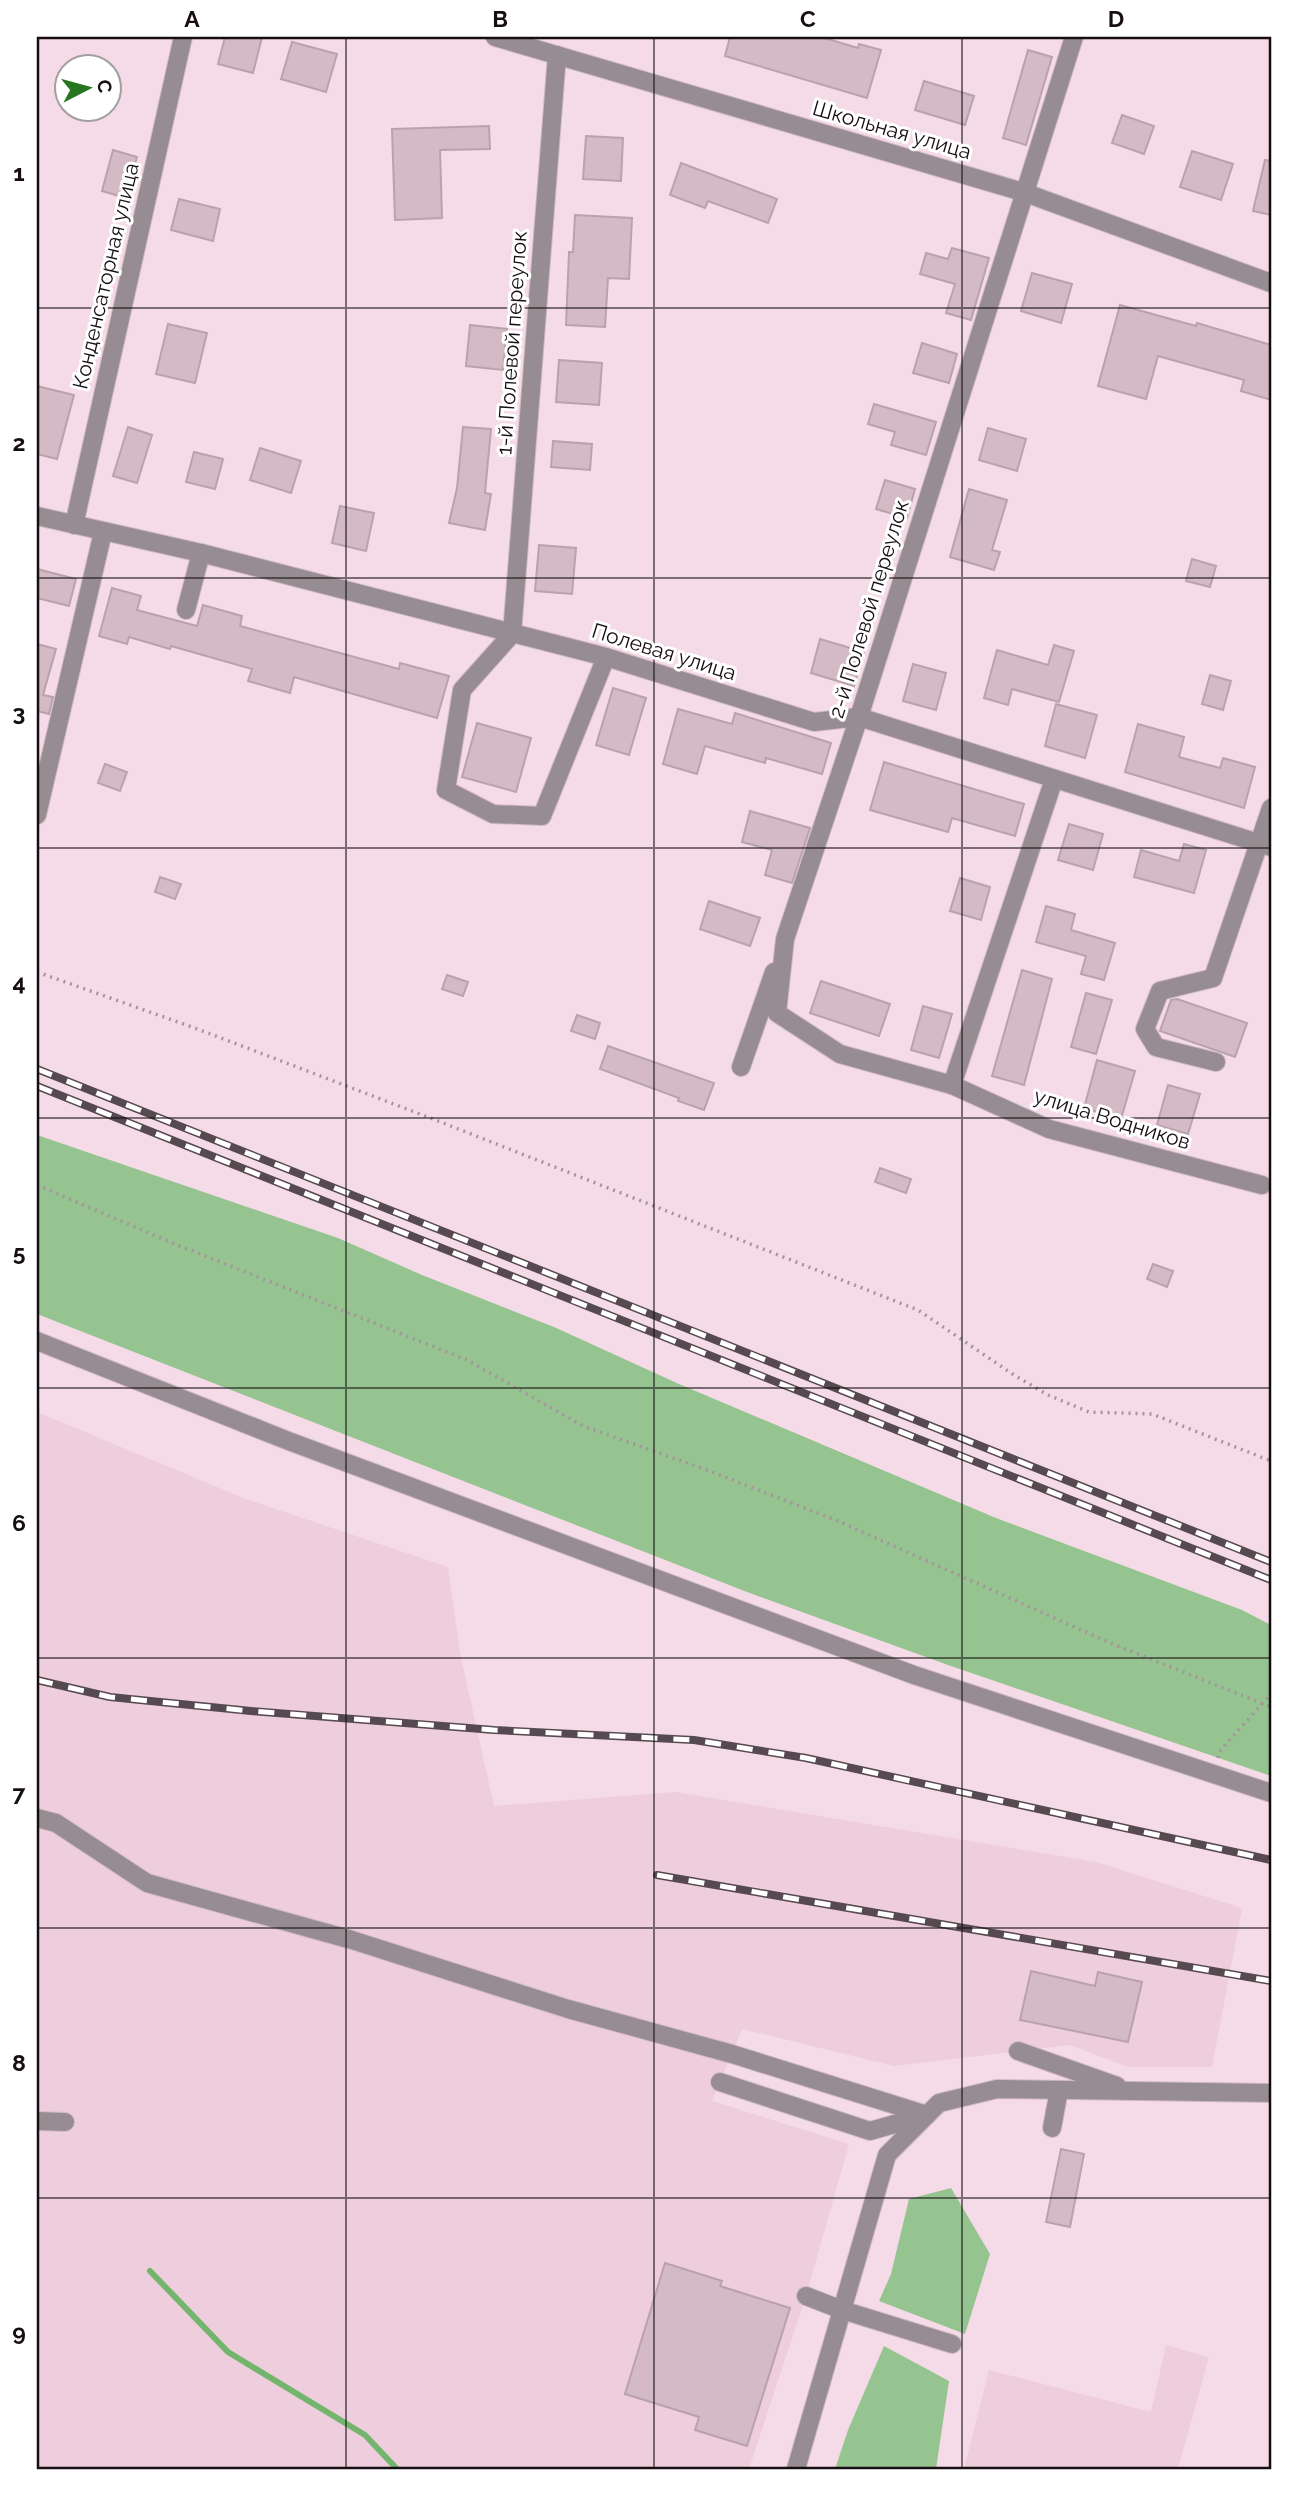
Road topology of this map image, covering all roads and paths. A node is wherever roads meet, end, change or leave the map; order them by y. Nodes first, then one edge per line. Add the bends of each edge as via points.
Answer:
1 (183, 37) edge
2 (495, 37) edge
3 (1074, 37) edge
4 (557, 55) junction
5 (1023, 192) junction
6 (1271, 283) edge
7 (37, 516) edge
8 (74, 525) junction
9 (103, 532) junction
10 (201, 553) junction
11 (186, 610) dead end
12 (512, 634) junction
13 (606, 657) junction
14 (859, 717) junction
15 (1054, 779) junction
16 (1271, 808) edge
17 (37, 815) edge
18 (1266, 845) edge
19 (786, 939) junction
20 (37, 972) edge
21 (1216, 1062) dead end
22 (741, 1067) dead end
23 (952, 1085) junction
24 (37, 1185) edge
25 (1262, 1185) dead end
26 (37, 1341) edge
27 (1271, 1461) edge
28 (1271, 1694) edge
29 (1262, 1704) junction
30 (1271, 1707) edge
31 (1214, 1774) junction
32 (1271, 1793) edge
33 (37, 1818) edge
34 (1018, 2051) dead end
35 (720, 2082) dead end
36 (1059, 2090) junction
37 (1130, 2091) junction
38 (1271, 2093) edge
39 (927, 2115) junction
40 (37, 2121) edge
41 (65, 2122) dead end
42 (1052, 2128) dead end
43 (806, 2296) dead end
44 (842, 2310) junction
45 (952, 2344) dead end
46 (796, 2469) edge

1 - 8 street, Конденсаторная улица
2 - 4 street, Школьная улица
3 - 5 street, 2-й Полевой переулок
4 - 5 street, Школьная улица
4 - 12 street, 1-й Полевой переулок
5 - 6 street, Школьная улица
5 - 14 street, 2-й Полевой переулок
7 - 8 street, Полевая улица
8 - 9 street, Полевая улица
9 - 10 street, Полевая улица
9 - 17 street
10 - 11 street
10 - 12 street, Полевая улица
12 - 13 street, Полевая улица
12 - 13 street via 462,690 446,790 493,814 542,816
13 - 14 street, Полевая улица via 814,722
14 - 15 street, Полевая улица
14 - 19 street, 2-й Полевой переулок
15 - 18 street, Полевая улица
15 - 23 street
16 - 18 street
18 - 21 street via 1213,978 1160,991 1145,1029 1156,1047
19 - 22 street
19 - 23 street, 2-й Полевой переулок via 777,1013 840,1054
20 - 27 path via 420,1114 918,1310 1014,1375 1089,1412 1152,1414
23 - 25 street, улица Водников via 1049,1129
24 - 29 path via 467,1360 583,1426 838,1521 1108,1642
26 - 31 street via 286,1440 914,1675
28 - 29 path
29 - 30 path
29 - 31 path via 1219,1752
31 - 32 street
33 - 39 street via 56,1823 147,1883 352,1940
34 - 37 street
35 - 39 street via 870,2131
36 - 37 street
36 - 39 street via 997,2089 939,2103
36 - 42 street
37 - 38 street
39 - 44 street via 887,2155
40 - 41 street
43 - 44 street
44 - 45 street
44 - 46 street

